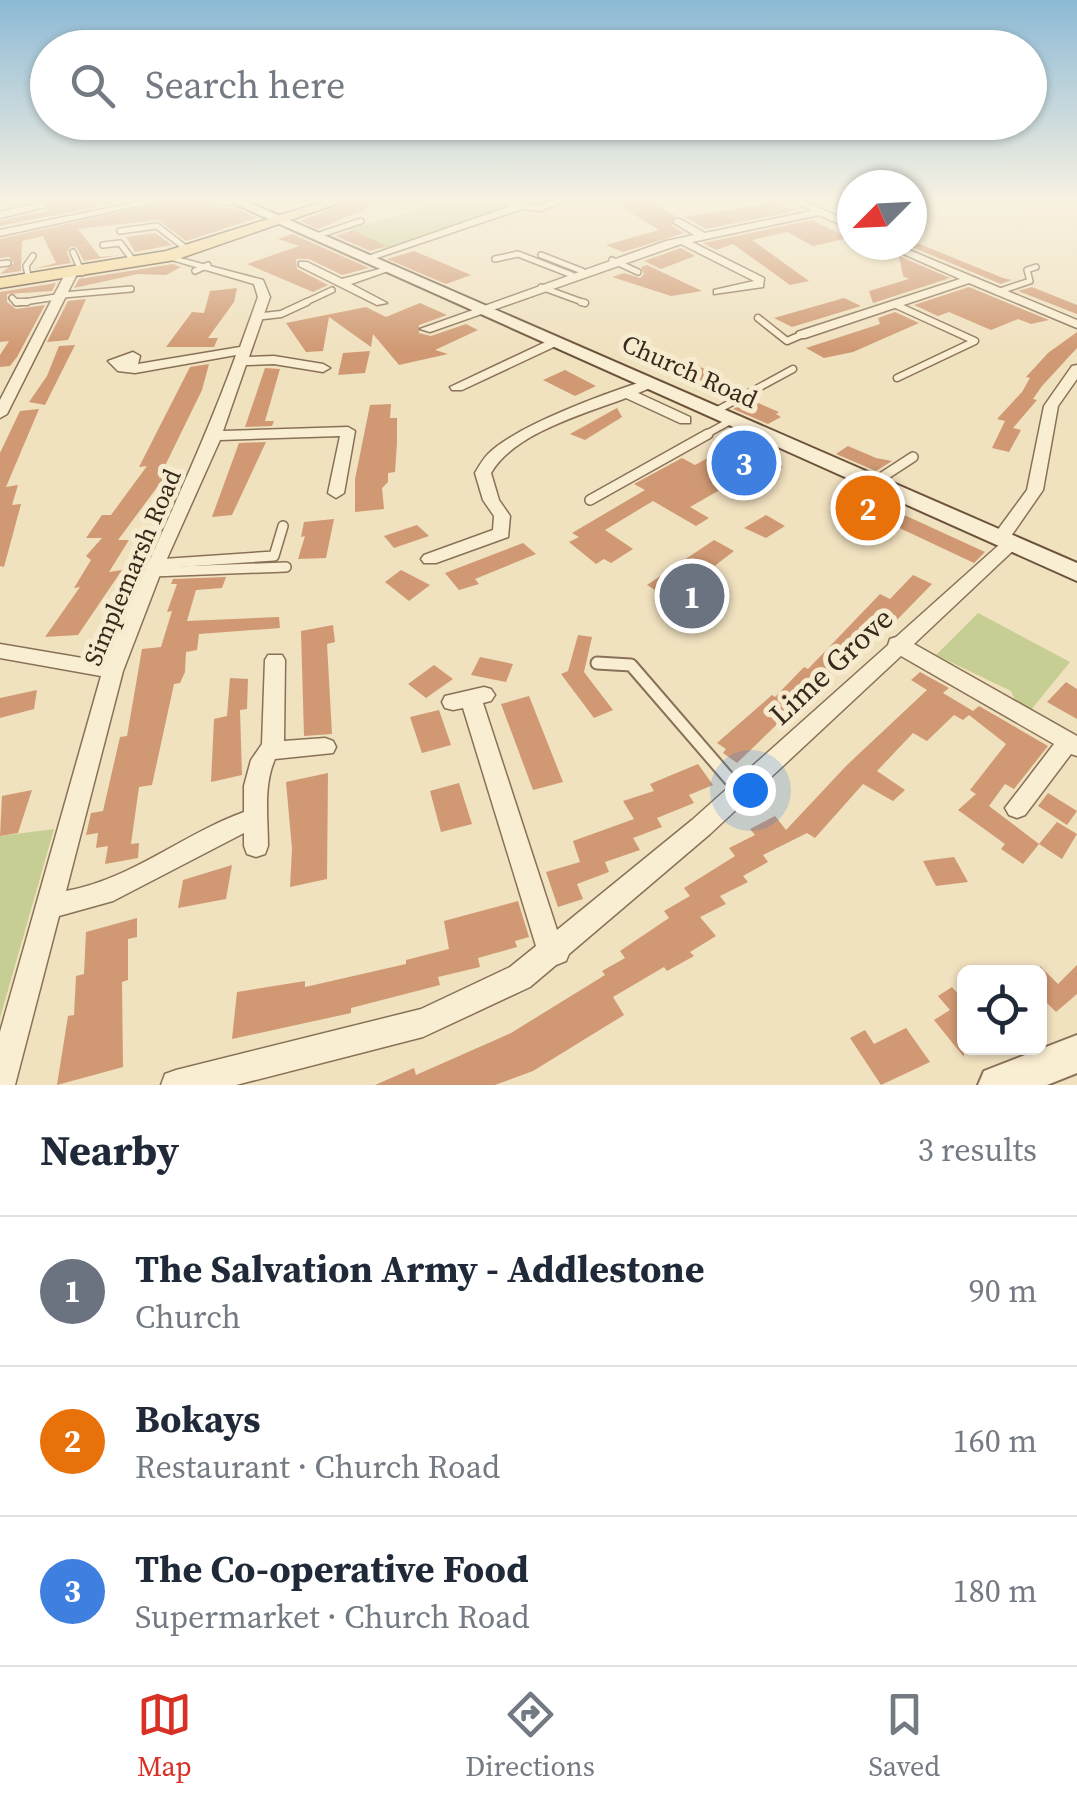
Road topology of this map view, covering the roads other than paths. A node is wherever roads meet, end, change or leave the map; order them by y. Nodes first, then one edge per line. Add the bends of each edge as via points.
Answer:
1 (125, 250) edge
2 (175, 250) edge
3 (188, 250) edge
4 (348, 250) edge
5 (392, 250) edge
6 (648, 250) edge
7 (700, 250) edge
8 (73, 252) dead end
9 (178, 253) junction
10 (541, 255) dead end
11 (33, 256) dead end
12 (367, 258) junction
13 (495, 259) dead end
14 (612, 260) junction
15 (920, 260) edge
16 (135, 263) junction
17 (303, 264) dead end
18 (1036, 267) dead end
19 (387, 268) junction
20 (638, 272) dead end
21 (76, 273) junction
22 (577, 273) junction
23 (29, 280) junction
24 (965, 281) junction
25 (337, 286) junction
26 (540, 286) junction
27 (131, 288) dead end
28 (6, 290) edge
29 (994, 292) junction
30 (63, 296) junction
31 (738, 302) dead end
32 (381, 303) dead end
33 (585, 303) dead end
34 (894, 304) junction
35 (483, 310) junction
36 (255, 317) junction
37 (758, 318) dead end
38 (1077, 324) edge
39 (426, 329) dead end
40 (800, 335) joint
41 (554, 342) junction
42 (243, 356) junction
43 (324, 366) dead end
44 (132, 368) dead end
45 (792, 369) dead end
46 (1077, 369) edge
47 (897, 378) dead end
48 (441, 381) dead end
49 (650, 384) junction
50 (627, 393) junction
51 (0, 414) edge
52 (723, 416) junction
53 (685, 420) dead end
54 (214, 436) junction
55 (912, 457) dead end
56 (872, 483) junction
57 (336, 492) dead end
58 (590, 500) dead end
59 (283, 526) dead end
60 (1005, 541) junction
61 (430, 560) dead end
62 (286, 567) dead end
63 (154, 568) junction
64 (1077, 573) edge
65 (897, 644) junction
66 (0, 651) edge
67 (275, 660) dead end
68 (597, 664) dead end
69 (114, 671) junction
70 (469, 699) dead end
71 (1072, 744) edge
72 (325, 747) dead end
73 (269, 751) junction
74 (740, 791) junction
75 (1017, 808) dead end
76 (256, 818) junction
77 (256, 846) dead end
78 (50, 906) junction
79 (556, 952) junction
80 (1072, 1062) edge
81 (0, 1085) edge
82 (176, 1085) edge
83 (998, 1085) edge

1 - 16 lane
2 - 9 lane
3 - 9 main road
4 - 12 main road, Church Road
5 - 12 street
6 - 14 street
7 - 31 street via 760,280 759,286 722,292
8 - 21 lane
9 - 16 main road
9 - 36 street, Simplemarsh Road via 201,268 262,285
10 - 22 lane
11 - 23 lane via 26,266
12 - 19 main road, Church Road
13 - 22 lane via 518,254
14 - 20 lane
14 - 22 street
15 - 24 street
16 - 21 main road
17 - 25 street
18 - 29 lane via 1027,270 1030,281
19 - 25 street
19 - 35 main road, Church Road
21 - 23 main road
21 - 30 street
22 - 26 street
23 - 28 main road
24 - 29 street
24 - 34 street
25 - 32 street
25 - 36 lane via 280,314
26 - 33 lane
26 - 35 street
27 - 30 lane
28 - 30 lane via 18,303
29 - 38 street
30 - 51 street
34 - 40 street
34 - 47 lane via 975,341
35 - 39 street
35 - 41 main road, Church Road
36 - 42 street, Simplemarsh Road
37 - 40 lane via 787,341
41 - 48 street via 463,391
41 - 49 main road, Church Road
42 - 43 street
42 - 44 street
42 - 54 street, Simplemarsh Road
45 - 52 lane
46 - 60 street, Lime Grove via 1051,406 1035,490
49 - 50 street
49 - 52 main road, Church Road
50 - 53 street
50 - 61 street via 494,452 482,473 502,516 502,533
52 - 56 main road, Church Road
52 - 58 lane
54 - 57 street via 348,431
54 - 63 street, Simplemarsh Road
55 - 56 lane
56 - 60 main road, Church Road
59 - 63 lane via 274,556
60 - 64 main road, Church Road
60 - 65 street, Lime Grove
62 - 63 lane
63 - 69 street, Simplemarsh Road
65 - 71 street
65 - 74 street, Lime Grove
66 - 69 street
67 - 73 street
68 - 74 lane via 630,665
69 - 78 street, Simplemarsh Road
70 - 79 street
71 - 75 street
72 - 73 street
73 - 76 street via 256,786
74 - 79 street, Lime Grove
76 - 77 street
76 - 78 street via 218,829 97,896
78 - 81 street, Simplemarsh Road
79 - 82 street, Lime Grove via 520,977 423,1023
80 - 83 street

